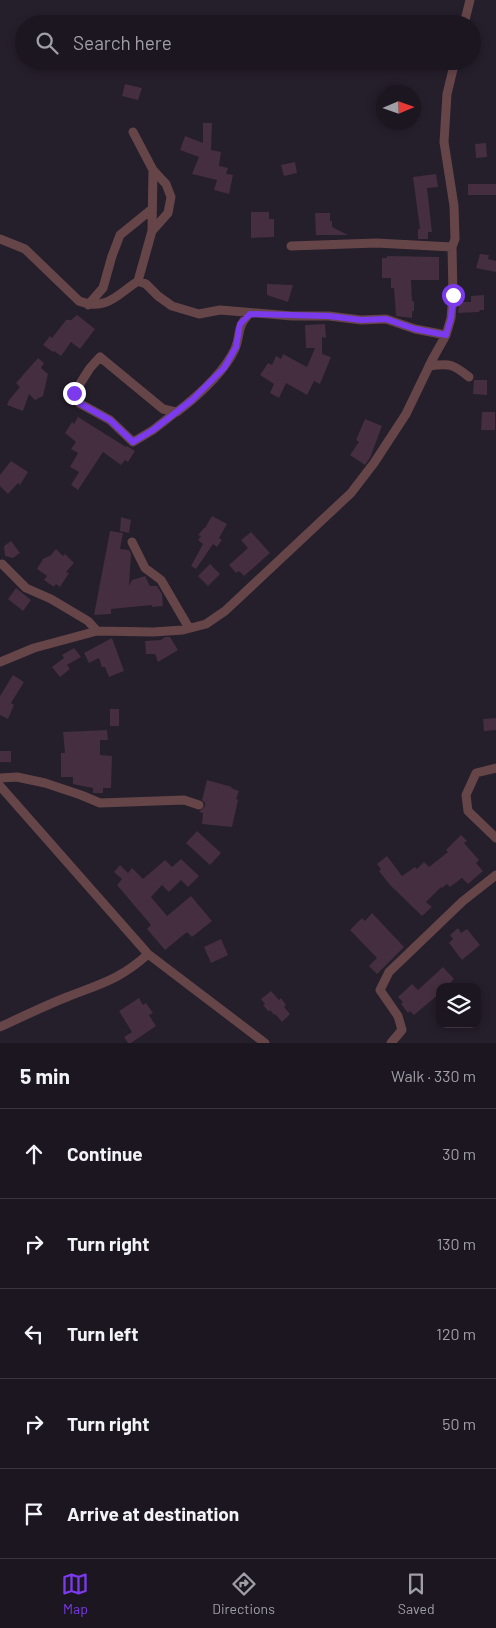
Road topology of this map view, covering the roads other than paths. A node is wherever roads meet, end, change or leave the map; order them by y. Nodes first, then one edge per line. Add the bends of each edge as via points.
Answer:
1 (470, 0) edge
2 (466, 15) edge
3 (453, 70) edge
4 (133, 132) dead end
5 (152, 170) junction
6 (152, 209) junction
7 (152, 231) junction
8 (0, 239) edge
9 (291, 246) dead end
10 (452, 247) junction
11 (138, 281) junction
12 (88, 305) junction
13 (250, 314) junction
14 (446, 335) junction
15 (429, 366) junction
16 (469, 377) dead end
17 (176, 412) junction
18 (132, 542) dead end
19 (2, 564) dead end
20 (190, 628) junction
21 (97, 631) junction
22 (0, 662) edge
23 (496, 768) edge
24 (0, 778) edge
25 (0, 786) edge
26 (199, 805) dead end
27 (496, 838) edge
28 (496, 875) edge
29 (148, 954) junction
30 (0, 1027) edge
31 (265, 1043) edge
32 (391, 1043) edge

1 - 2 street
3 - 10 street via 446,94 444,142 454,206
4 - 5 street
5 - 6 street
5 - 7 street via 166,184 171,197 168,213
6 - 7 street
6 - 12 street via 120,235 103,288
7 - 11 street
8 - 12 street via 25,249 79,301
9 - 10 street via 376,243
10 - 14 street via 453,295
11 - 12 street via 113,300
11 - 13 street via 172,306 199,314 220,310
13 - 14 street via 386,319
13 - 17 street via 240,324 236,347 224,368
14 - 15 street
15 - 16 street via 455,366
15 - 20 street via 406,414 351,492 225,611 206,624
17 - 17 street via 163,409 100,356 74,393 79,403 110,420 133,442
18 - 20 street via 145,568 161,580
19 - 21 street via 26,588 88,621
20 - 21 street via 153,632
21 - 22 street via 34,648
23 - 27 street via 476,773 466,795 468,811
24 - 26 street via 45,783 100,803 184,800
25 - 29 street
28 - 32 street via 463,901 389,972 380,990 398,1016 402,1030
29 - 30 street via 134,967 107,982
29 - 31 street

